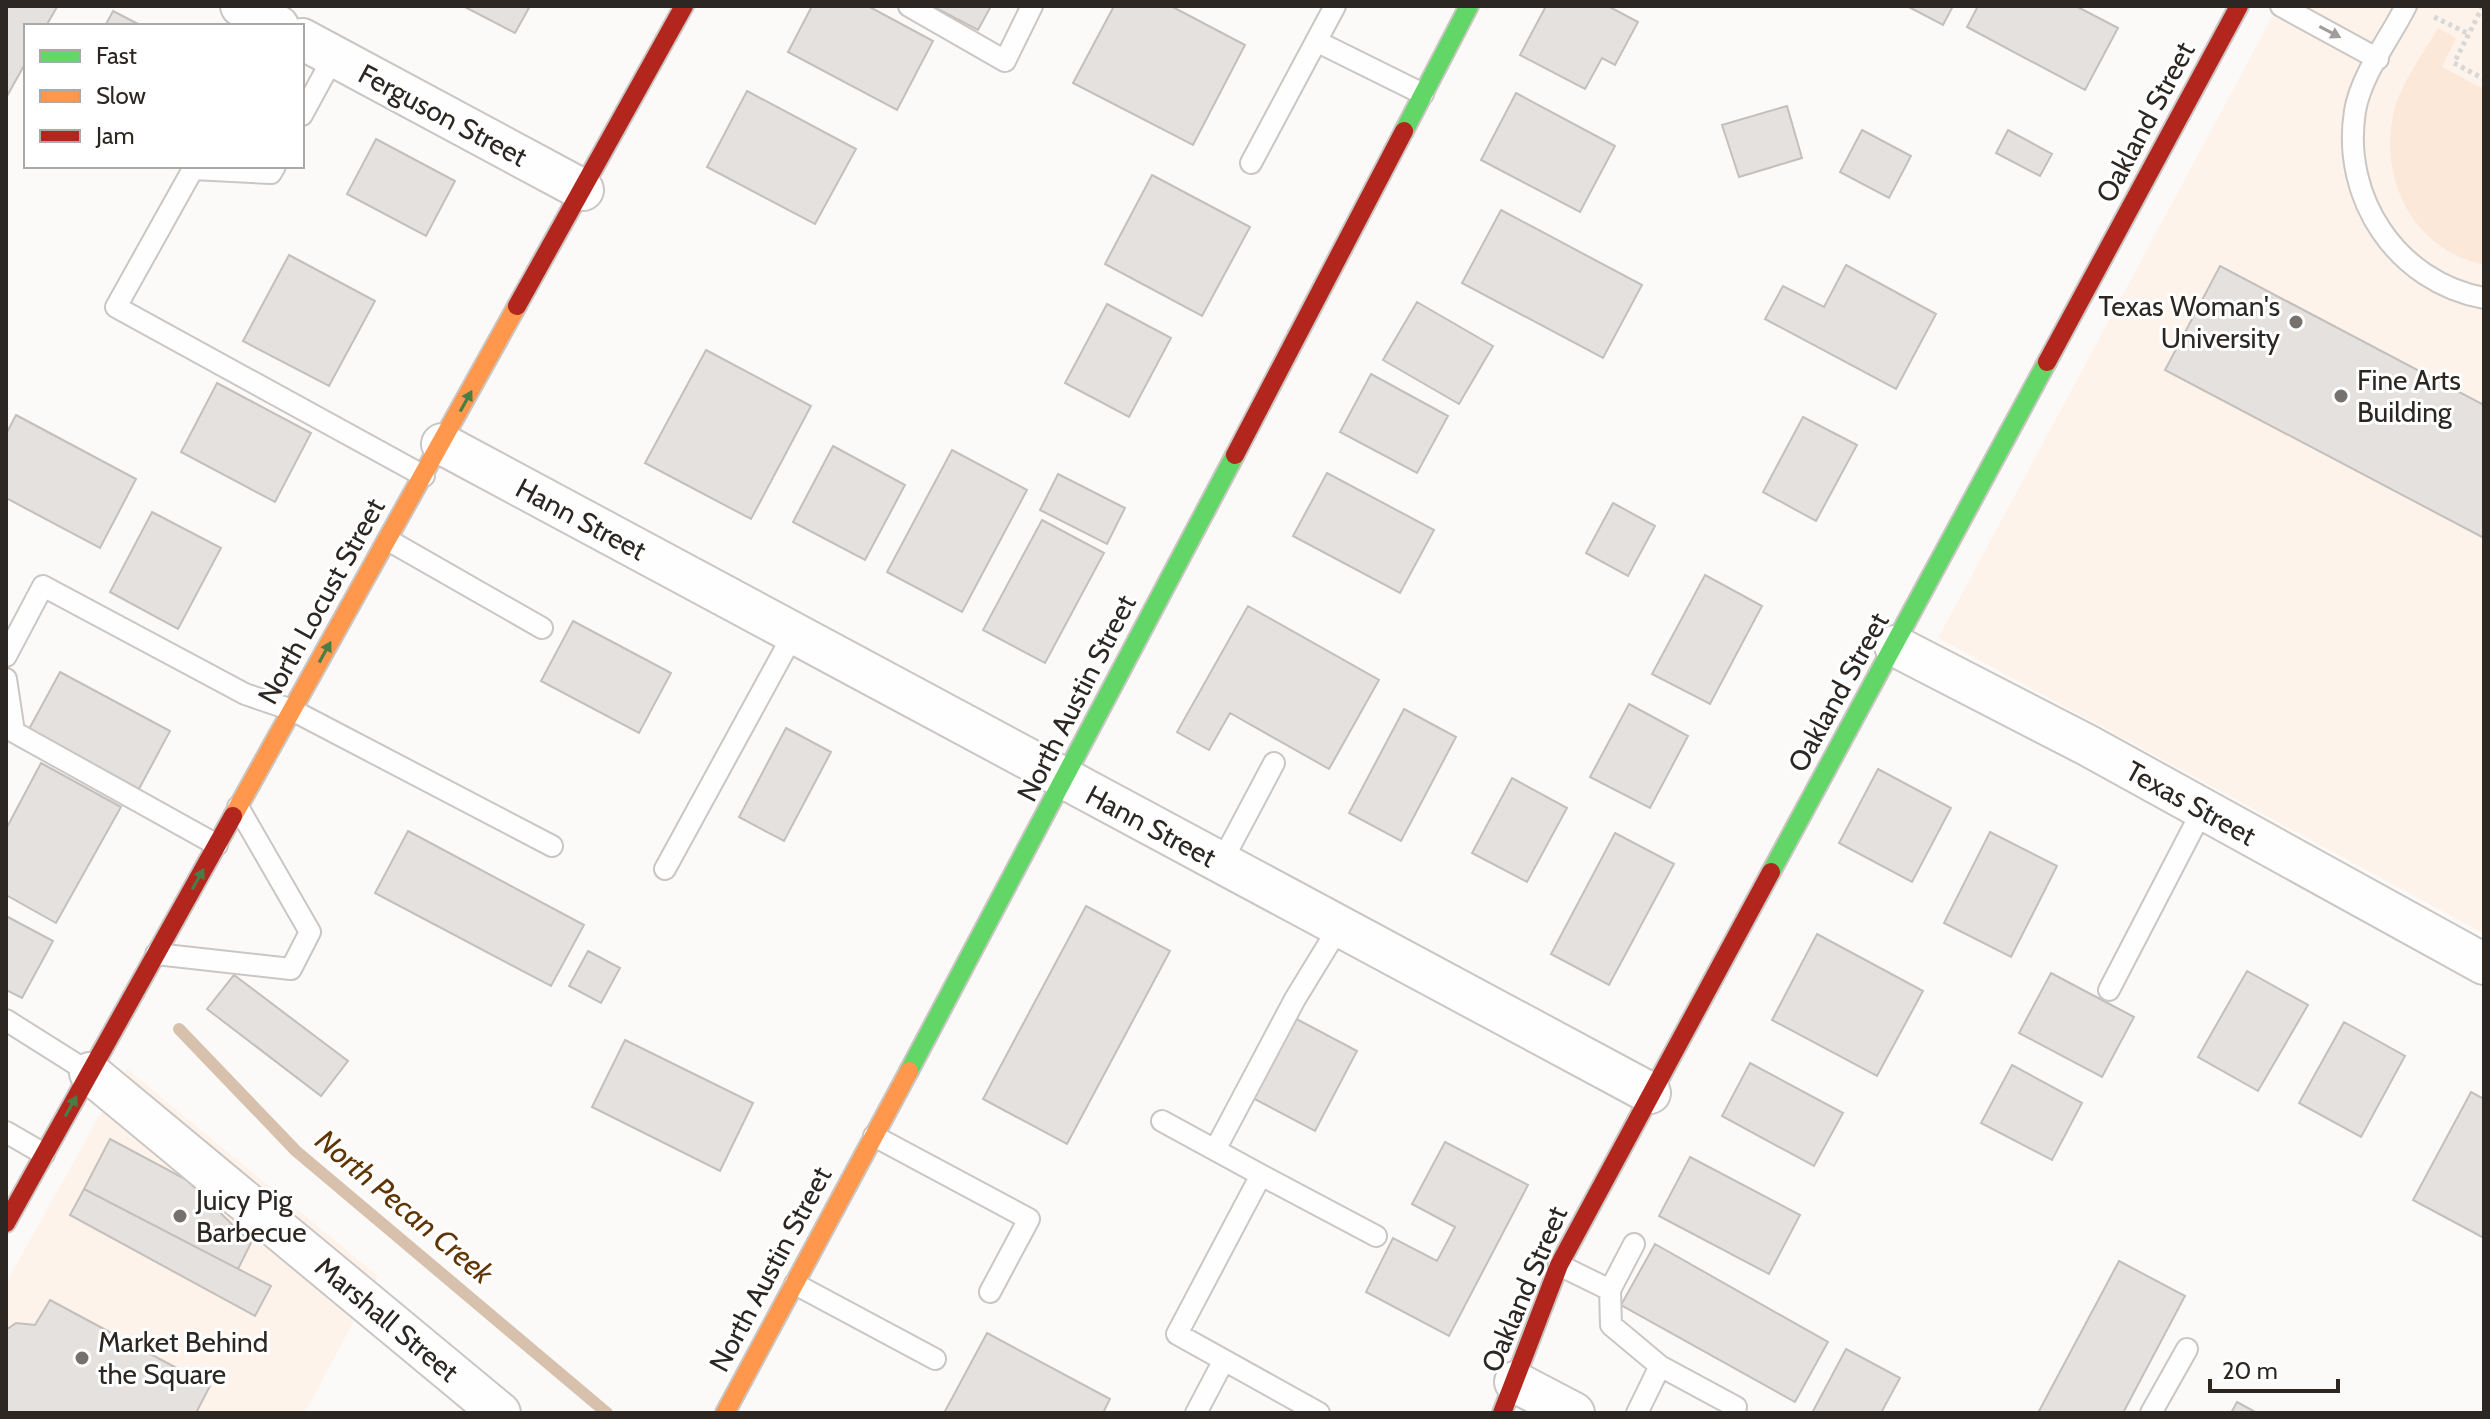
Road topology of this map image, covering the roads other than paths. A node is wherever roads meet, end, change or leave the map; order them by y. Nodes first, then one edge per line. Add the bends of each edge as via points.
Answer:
1 (684, 6) edge
2 (909, 6) edge
3 (1032, 6) edge
4 (1335, 6) edge
5 (1469, 6) edge
6 (2239, 6) edge
7 (2281, 6) edge
8 (2406, 6) edge
9 (1316, 41) junction
10 (318, 48) edge
11 (2378, 59) junction
12 (1423, 94) junction
13 (304, 107) edge
14 (1251, 163) dead end
15 (274, 168) edge
16 (583, 190) junction
17 (2484, 298) edge
18 (433, 460) junction
19 (388, 540) junction
20 (542, 628) dead end
21 (794, 633) junction
22 (1895, 646) junction
23 (6, 656) edge
24 (6, 679) edge
25 (292, 710) junction
26 (1274, 763) dead end
27 (1065, 780) junction
28 (238, 807) junction
29 (2203, 809) junction
30 (217, 845) junction
31 (552, 846) dead end
32 (1221, 863) junction
33 (665, 869) dead end
34 (1339, 927) junction
35 (156, 954) junction
36 (2484, 964) edge
37 (2109, 990) dead end
38 (6, 1020) edge
39 (90, 1073) junction
40 (1650, 1093) junction
41 (1162, 1121) dead end
42 (6, 1132) edge
43 (874, 1136) junction
44 (1215, 1150) junction
45 (44, 1154) junction
46 (1261, 1175) junction
47 (7, 1218) edge
48 (1376, 1236) dead end
49 (1634, 1244) dead end
50 (1559, 1265) junction
51 (795, 1284) junction
52 (1610, 1290) junction
53 (990, 1292) dead end
54 (2187, 1349) dead end
55 (935, 1359) dead end
56 (1224, 1360) junction
57 (1660, 1366) junction
58 (1508, 1397) edge
59 (500, 1413) edge
60 (725, 1413) edge
61 (1196, 1413) edge
62 (1319, 1413) edge
63 (1574, 1413) edge
64 (1637, 1413) edge
65 (1733, 1413) edge
66 (2151, 1413) edge

1 - 16 street, North Locust Street
2 - 3 lane via 1005,61
4 - 9 lane
5 - 12 street, North Austin Street
6 - 22 street, Oakland Street
7 -> 11 lane
8 - 11 lane
9 - 12 lane
9 - 14 lane
10 - 13 lane
10 - 16 street, Ferguson Street
11 - 17 lane via 2355,108 2354,127 2356,171 2372,218 2421,273
12 - 27 street, North Austin Street
15 - 18 lane via 271,173 193,169 116,307
18 -> 16 street, North Locust Street
18 - 19 street, North Locust Street
18 - 21 street, Hann Street
19 - 20 lane
25 -> 19 street, North Locust Street
21 - 27 street, Hann Street
21 - 33 lane
22 - 29 street, Texas Street
22 - 40 street, Oakland Street
23 - 25 lane via 43,586 245,694
24 - 30 lane via 14,732
25 - 28 street, North Locust Street
25 - 31 lane
26 - 32 lane
27 - 32 street, Hann Street
27 - 43 street, North Austin Street
28 - 30 street, North Locust Street
28 - 35 lane via 310,932 291,969
29 - 36 street, Texas Street
29 - 37 lane
35 -> 30 street, North Locust Street
32 - 34 street, Hann Street
34 - 40 street, Hann Street
34 - 44 lane
35 - 39 street, North Locust Street
38 - 39 lane
45 -> 39 street, North Locust Street
39 - 59 street, Marshall Street
40 - 50 street, Oakland Street
41 - 44 lane
42 - 45 lane
43 - 51 street, North Austin Street
43 - 53 lane via 1029,1219
44 - 46 lane
45 - 47 street, North Locust Street
46 - 48 lane
46 - 56 lane via 1177,1334
49 - 52 lane
50 - 52 lane
50 - 58 street, Oakland Street
51 - 55 lane
51 - 60 street, North Austin Street
52 - 57 lane via 1611,1325
54 - 66 lane
56 - 61 lane
56 - 62 lane
57 - 64 lane
57 - 65 lane via 1736,1407
58 - 63 street

